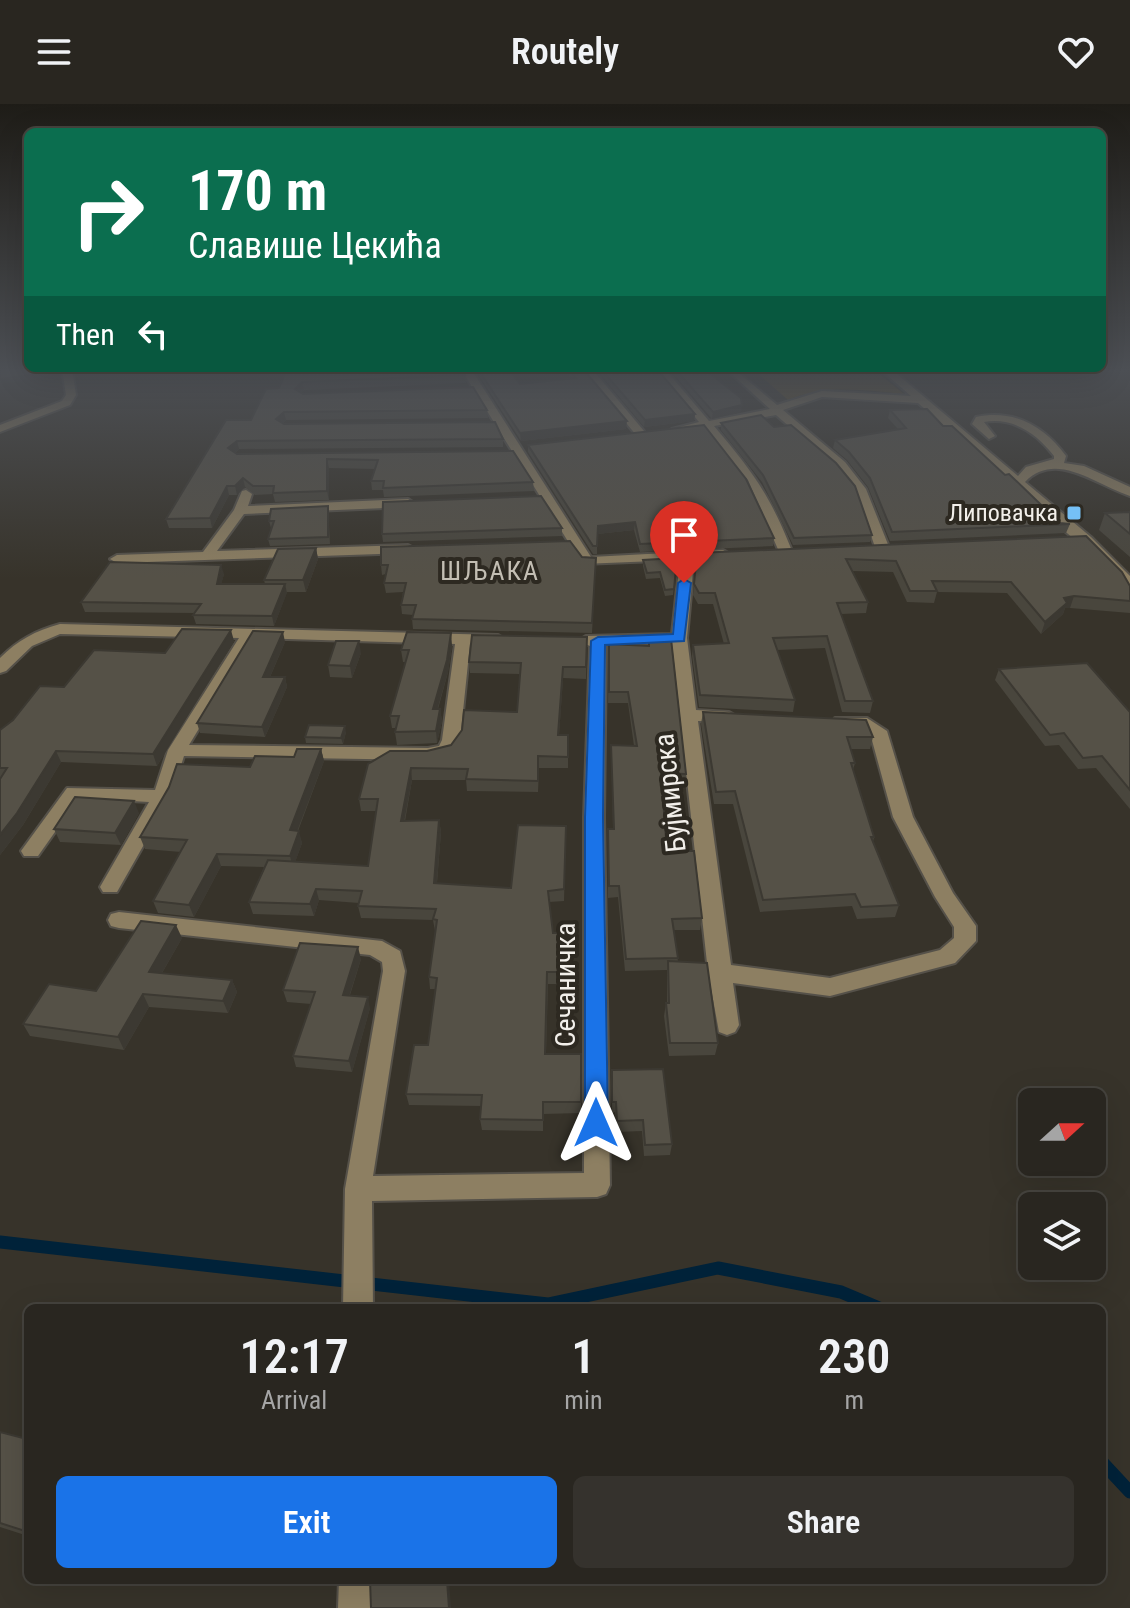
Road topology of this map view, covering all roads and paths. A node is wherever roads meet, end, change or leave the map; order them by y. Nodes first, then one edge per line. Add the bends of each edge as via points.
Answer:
1 (508, 439) edge
2 (718, 439) edge
3 (812, 439) edge
4 (968, 439) edge
5 (1042, 439) edge
6 (1053, 465) junction
7 (1018, 482) junction
8 (1130, 492) edge
9 (246, 494) edge
10 (549, 497) junction
11 (534, 498) edge
12 (426, 502) edge
13 (240, 510) junction
14 (1086, 540) junction
15 (1063, 541) edge
16 (882, 547) edge
17 (422, 548) edge
18 (785, 551) edge
19 (743, 553) edge
20 (208, 555) junction
21 (687, 556) junction
22 (117, 559) edge
23 (1130, 584) edge
24 (249, 634) junction
25 (679, 638) junction
26 (463, 639) junction
27 (508, 640) edge
28 (568, 641) edge
29 (598, 641) junction
30 (0, 668) edge
31 (689, 715) junction
32 (749, 718) edge
33 (822, 721) edge
34 (177, 750) junction
35 (162, 797) junction
36 (31, 851) dead end
37 (110, 887) dead end
38 (119, 920) dead end
39 (719, 972) junction
40 (727, 1025) dead end
41 (358, 1189) junction
42 (358, 1304) edge
43 (356, 1584) edge
44 (356, 1608) edge

1 - 10 street
2 - 18 street via 753,479
3 - 16 street via 862,492
4 - 7 street
5 - 6 street via 1060,456
6 - 7 street via 1030,470
6 - 8 street via 1080,469
7 - 14 street
9 - 13 street
10 - 11 street
10 - 21 street via 568,543 587,561
12 - 13 street
13 - 20 street
14 - 15 street
14 - 23 street
17 - 20 street
19 - 21 street
20 - 22 street
21 - 25 street, Бујмирска
24 - 26 street
24 - 30 street via 60,629 25,641
24 - 34 street
25 - 29 street
25 - 31 street, Бујмирска
26 - 27 street
26 - 34 street via 451,740 445,750
28 - 29 street
29 - 41 street, Сечаничка via 597,1185
31 - 32 street
31 - 39 street, Бујмирска
33 - 39 street via 867,723 878,731 903,817 965,926 965,941 947,957 830,987
34 - 35 street
35 - 36 street via 74,792
35 - 37 street
38 - 41 street via 374,947 392,957 394,971
39 - 40 street, Бујмирска
41 - 42 street
43 - 44 street

